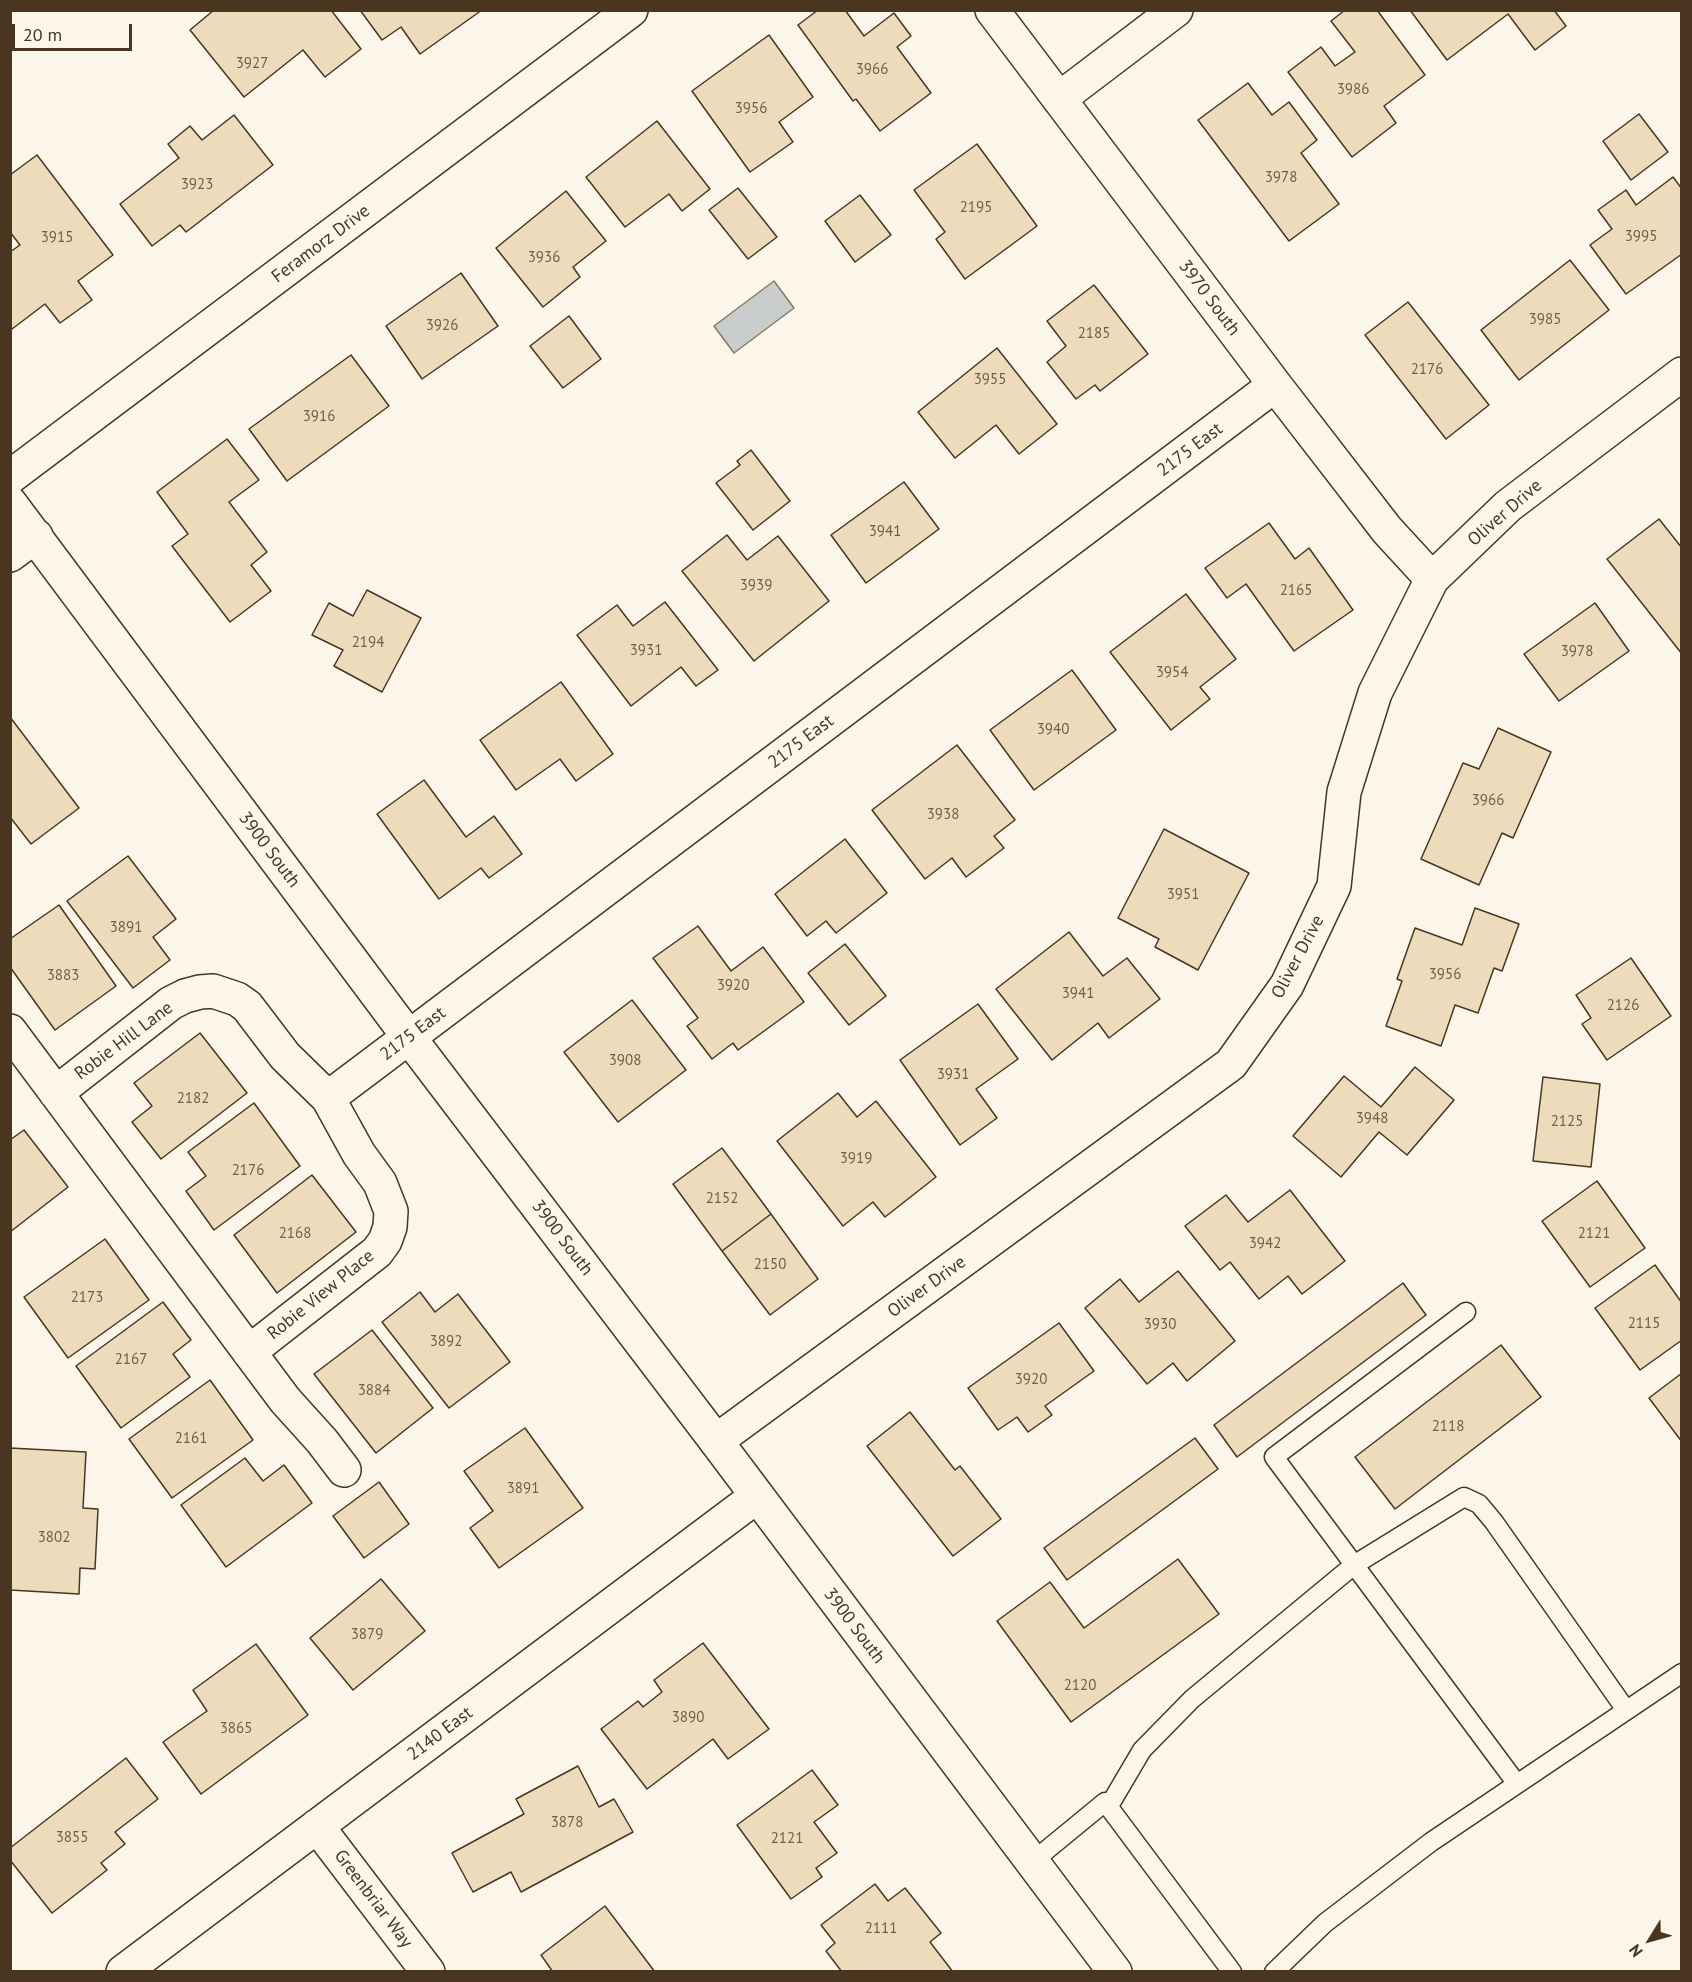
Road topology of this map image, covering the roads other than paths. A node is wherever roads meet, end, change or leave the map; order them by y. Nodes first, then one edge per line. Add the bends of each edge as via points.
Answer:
1 (631, 10) edge
2 (992, 10) edge
3 (1176, 10) edge
4 (1059, 99) junction
5 (1275, 385) junction
6 (1677, 387) edge
7 (10, 477) edge
8 (10, 503) edge
9 (23, 546) edge
10 (1432, 579) junction
11 (10, 1031) edge
12 (408, 1036) junction
13 (56, 1093) junction
14 (328, 1098) junction
15 (1466, 1312) dead end
16 (249, 1352) junction
17 (716, 1441) junction
18 (344, 1470) dead end
19 (757, 1496) junction
20 (1354, 1565) junction
21 (1682, 1672) edge
22 (1626, 1710) junction
23 (1517, 1784) junction
24 (1109, 1806) junction
25 (317, 1826) junction
26 (1032, 1862) junction
27 (123, 1971) edge
28 (428, 1971) edge
29 (1114, 1971) edge
30 (1232, 1971) edge
31 (1274, 1971) edge

1 - 7 street, Feramorz Drive
2 - 4 street, 3970 South
3 - 4 street
4 - 5 street, 3970 South
5 - 10 street, 3970 South via 1387,530
5 - 12 street, 2175 East
6 - 10 street, Oliver Drive via 1508,506
8 - 9 street, 3900 South
9 - 12 street, 3900 South
10 - 17 street, Oliver Drive via 1375,693 1344,792 1334,886 1287,985 1232,1064
11 - 13 street
12 - 14 street, 2175 East
12 - 17 street, 3900 South
13 - 14 street, Robie Hill Lane via 171,1003 213,991 247,1006 285,1056
13 - 16 street
14 - 16 street, Robie View Place via 387,1197 390,1227 385,1241 366,1262
15 - 20 lane via 1274,1457
16 - 18 street, Robie View Place
17 - 19 street, 3900 South
19 - 25 street, 2140 East
19 - 26 street, 3900 South
20 - 22 lane via 1464,1497 1479,1504
20 - 23 lane
20 - 24 lane via 1192,1699 1142,1750
21 - 22 lane
22 - 23 lane
23 - 31 lane via 1431,1842 1325,1923
24 - 26 lane via 1106,1802
24 - 30 lane
25 - 27 street, 2140 East
25 - 28 street, Greenbriar Way
26 - 29 street, 3900 South

